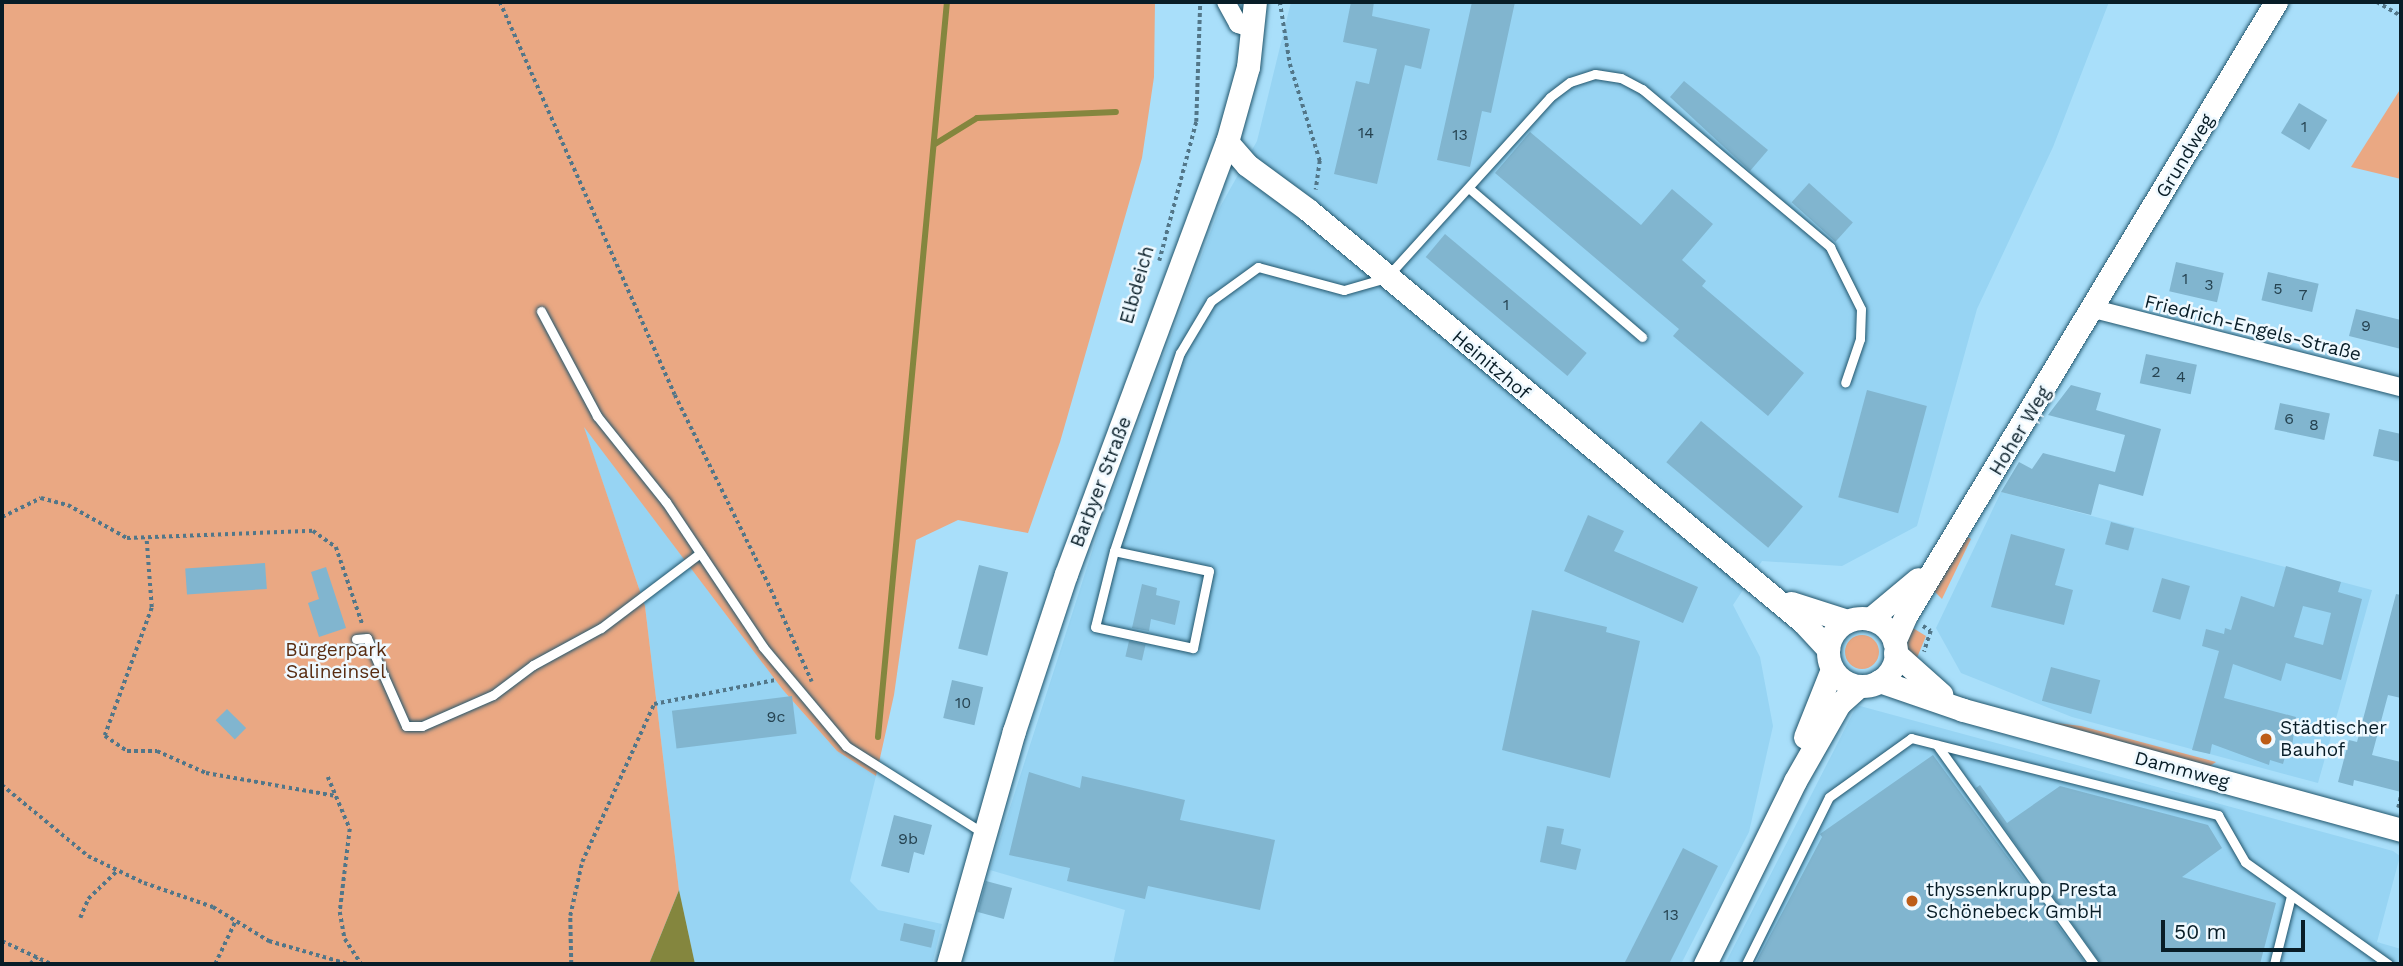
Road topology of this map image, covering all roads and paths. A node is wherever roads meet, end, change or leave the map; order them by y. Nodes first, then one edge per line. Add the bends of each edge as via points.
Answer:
1 (500, 2) edge
2 (1200, 2) edge
3 (1226, 2) edge
4 (1255, 2) edge
5 (1280, 2) edge
6 (2276, 2) edge
7 (2377, 2) edge
8 (2401, 16) edge
9 (1253, 29) junction
10 (1227, 142) junction
11 (1469, 189) junction
12 (1315, 199) dead end
13 (1158, 263) dead end
14 (1386, 278) junction
15 (2094, 309) junction
16 (541, 311) dead end
17 (1642, 337) dead end
18 (1845, 383) dead end
19 (2401, 387) edge
20 (2, 517) edge
21 (147, 541) junction
22 (1114, 551) junction
23 (1945, 552) junction
24 (700, 553) junction
25 (1758, 587) junction
26 (1858, 620) junction
27 (1931, 631) dead end
28 (368, 638) junction
29 (356, 639) dead end
30 (1895, 647) junction
31 (1830, 659) junction
32 (1920, 664) dead end
33 (788, 677) junction
34 (1869, 683) junction
35 (815, 709) junction
36 (1963, 710) junction
37 (1937, 744) junction
38 (328, 778) dead end
39 (1795, 781) junction
40 (2, 785) edge
41 (2401, 795) edge
42 (336, 796) junction
43 (2400, 819) edge
44 (984, 834) junction
45 (117, 871) junction
46 (2291, 896) junction
47 (80, 918) dead end
48 (235, 922) junction
49 (2, 942) edge
50 (37, 957) junction
51 (30, 964) edge
52 (51, 964) edge
53 (215, 964) edge
54 (348, 964) edge
55 (361, 964) edge
56 (571, 964) edge
57 (948, 964) edge
58 (1705, 964) edge
59 (1746, 964) edge
60 (2094, 964) edge
61 (2274, 964) edge
62 (2385, 964) edge

1 - 35 path via 675,395 811,678
2 - 13 path, Elbdeich via 1196,122
3 - 9 street via 1238,24
4 - 9 street, Barbyer Straße
5 - 12 path via 1290,64 1320,161
6 - 15 street, Grundweg
7 - 8 path
9 - 10 street, Barbyer Straße
10 - 14 street, Heinitzhof via 1247,165
10 - 44 street, Barbyer Straße via 1066,574
11 - 14 lane
11 - 17 lane
11 - 18 lane via 1550,97 1570,82 1595,74 1621,78 1642,89 1830,247 1861,309 1860,339
14 - 22 lane via 1344,290 1258,267 1211,301 1180,353
14 - 25 street, Heinitzhof
15 - 19 street, Friedrich-Engels-Straße
15 - 23 street, Hoher Weg
16 - 24 lane via 597,416
20 - 21 path via 41,498 68,505 127,538
21 - 28 path via 313,531 336,547
21 - 42 path via 152,608 105,737 127,751 157,751 206,773
22 - 22 lane via 1095,626 1193,648 1209,571
23 - 26 street, Hoher Weg via 1891,605
23 - 30 street, Hoher Weg
24 - 28 lane via 601,628 533,666 493,695 422,726 407,726
24 - 33 lane
25 - 26 street, Heinitzhof via 1816,614
25 - 31 street, Heinitzhof via 1804,622
26 - 30 street via 1889,631
26 - 31 street via 1834,632
27 - 32 path
28 - 29 lane
30 - 34 street via 1893,664
30 - 36 street, Dammweg via 1914,675
31 - 34 street via 1848,683
31 - 39 street via 1802,741
33 - 35 lane
33 - 56 path via 654,704 582,862 570,916
34 - 36 street, Dammweg
34 - 39 street via 1839,704
35 - 44 lane via 846,746
36 - 43 street, Dammweg
37 - 46 lane via 2218,815 2245,862
37 - 59 lane via 1911,738 1829,797
37 - 60 lane
38 - 42 path
39 - 58 street
40 - 45 path via 63,840
41 - 43 path
42 - 55 path via 350,829 340,912 345,939
44 - 57 street, Barbyer Straße
45 - 47 path via 88,899
45 - 48 path via 213,907
46 - 61 lane
46 - 62 lane
48 - 53 path
48 - 54 path via 269,941
49 - 50 path
50 - 51 path
50 - 52 path

